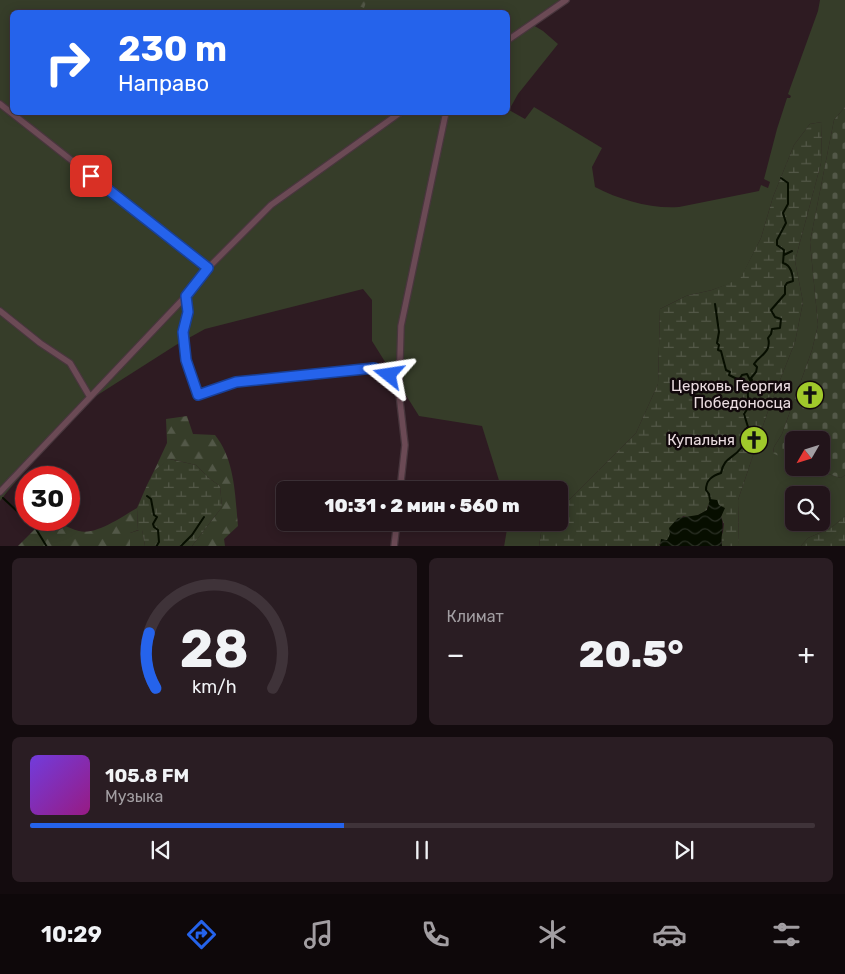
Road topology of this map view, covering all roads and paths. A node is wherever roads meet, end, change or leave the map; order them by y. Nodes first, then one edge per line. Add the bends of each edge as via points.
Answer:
1 (566, 0) edge
2 (510, 39) edge
3 (0, 104) edge
4 (10, 112) edge
5 (14, 115) edge
6 (398, 115) edge
7 (445, 115) edge
8 (208, 268) junction
9 (186, 296) junction
10 (0, 311) edge
11 (399, 393) junction
12 (90, 397) junction
13 (401, 481) edge
14 (0, 492) edge
15 (396, 531) edge
16 (394, 546) edge

1 - 2 street
3 - 4 street
5 - 8 street
6 - 8 street via 271,205
7 - 11 street via 401,326
8 - 9 street
9 - 11 street via 188,312 183,332 186,360 198,395 236,382 374,368 389,375
9 - 12 street
10 - 12 street via 70,363
11 - 13 street via 405,445
12 - 14 street
15 - 16 street

